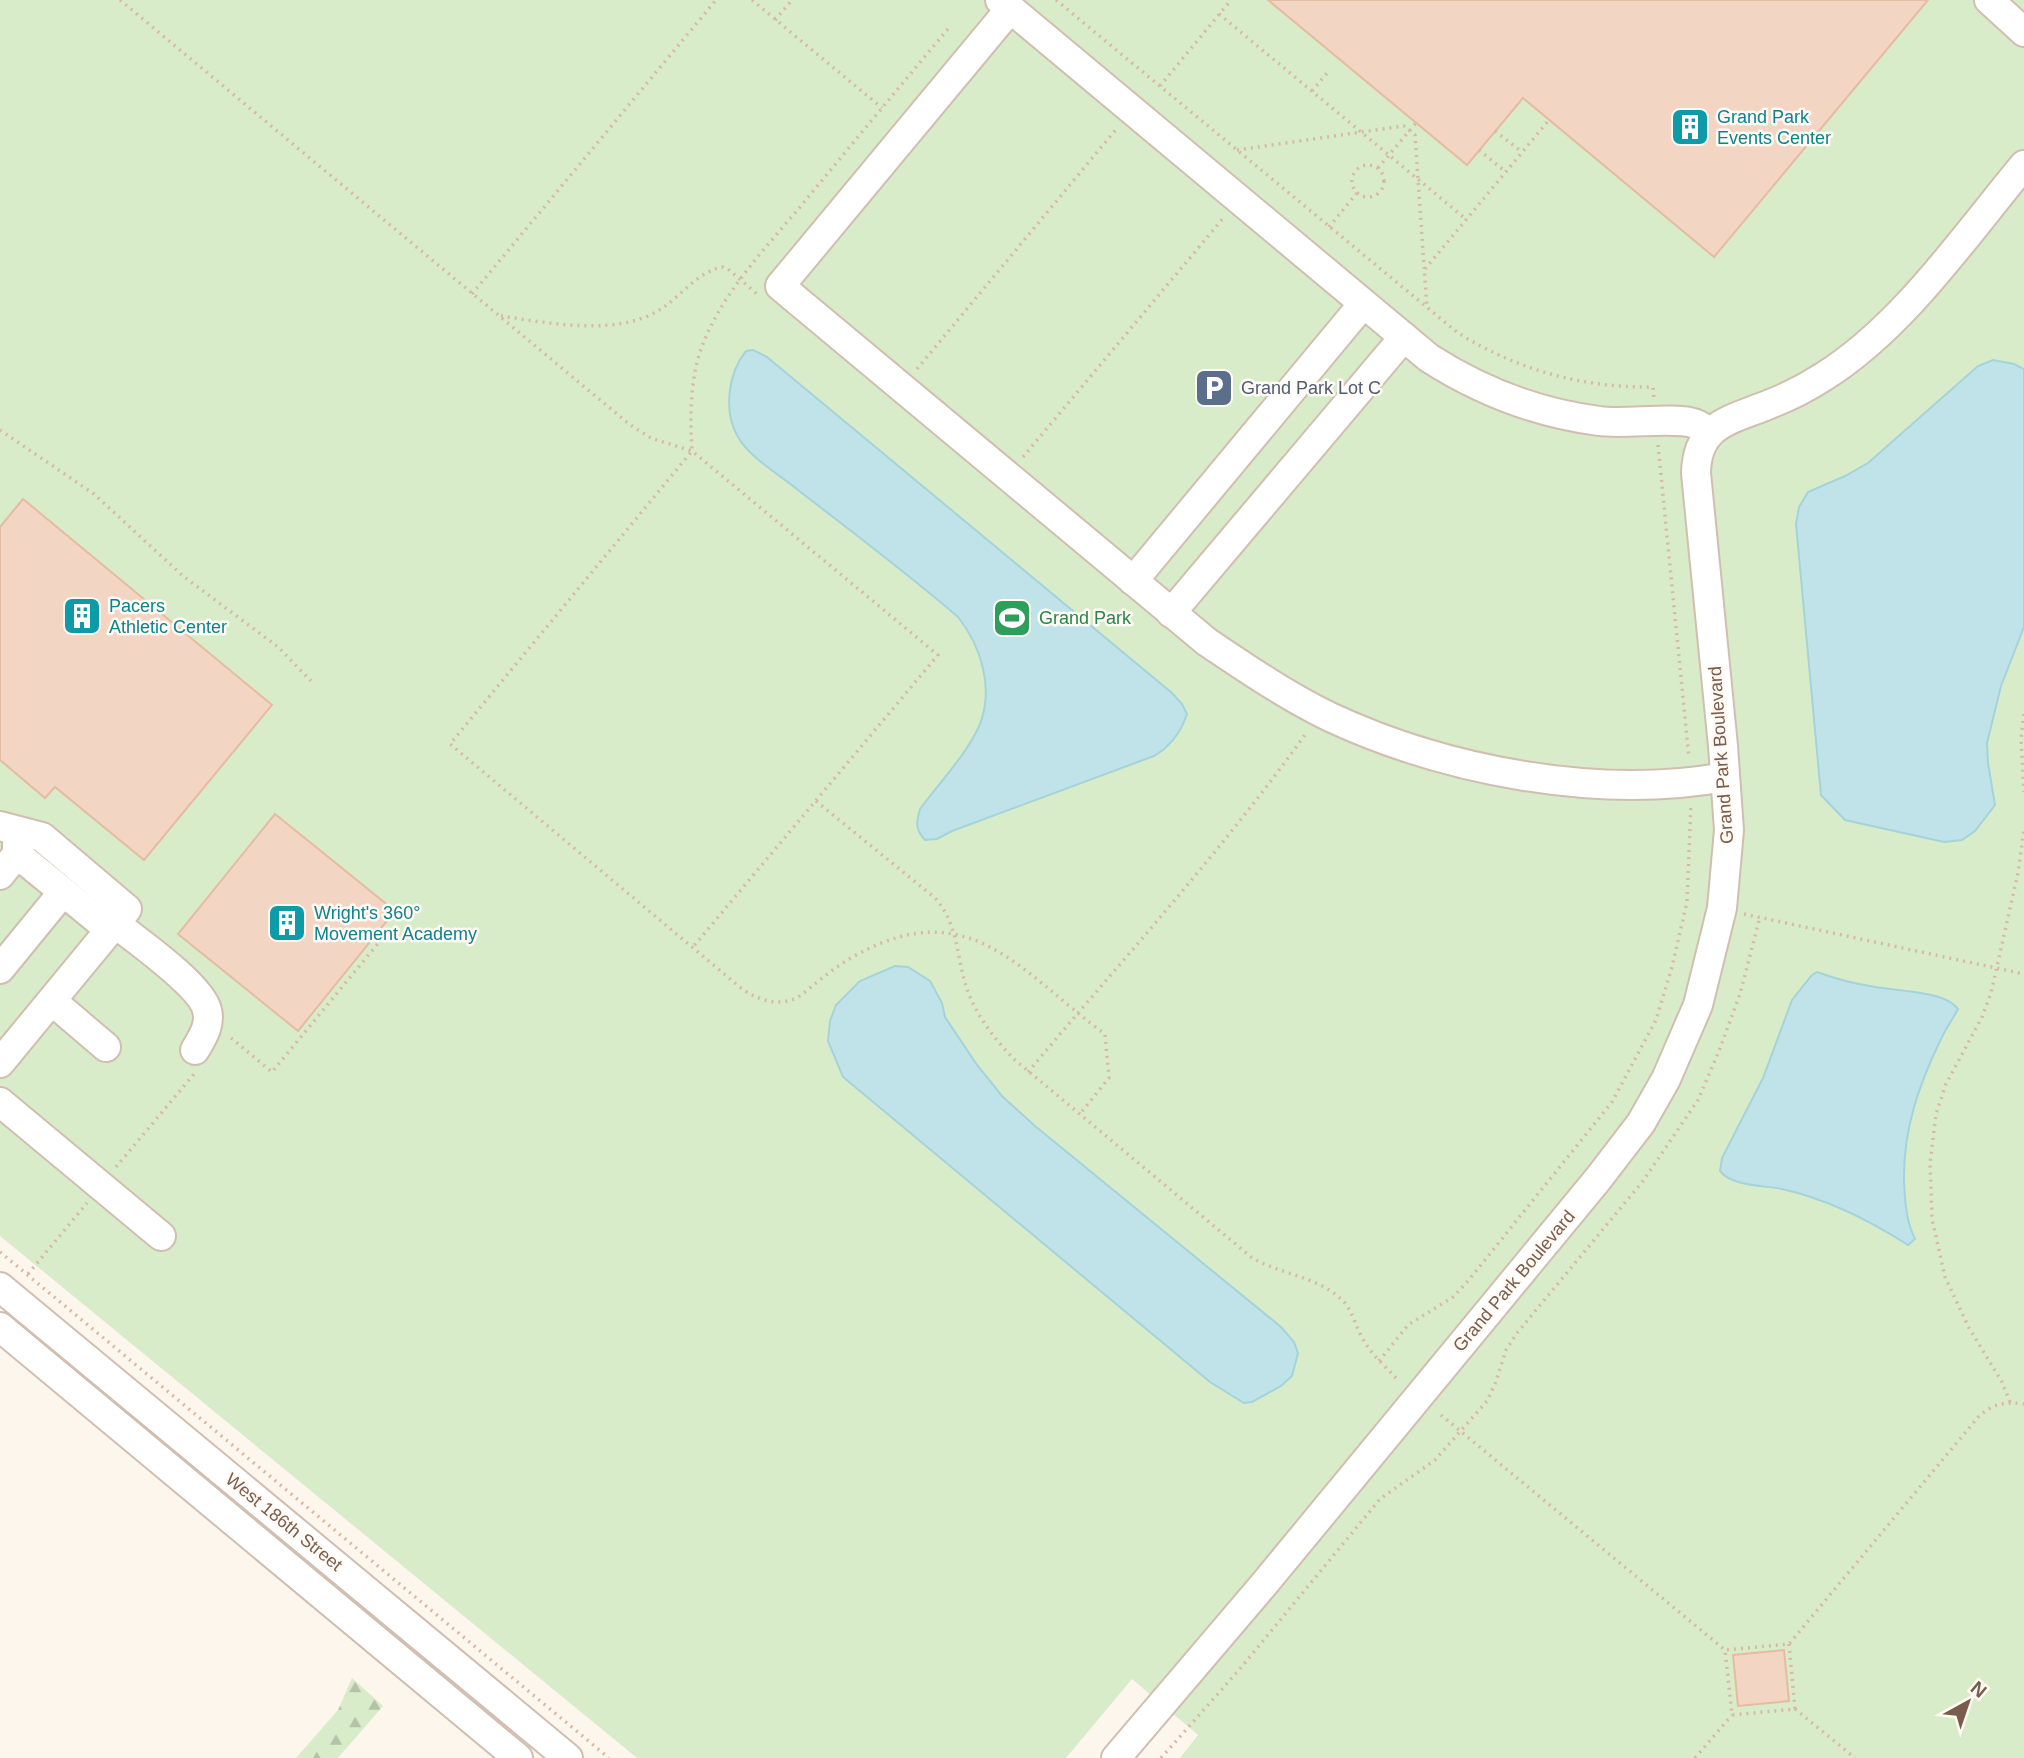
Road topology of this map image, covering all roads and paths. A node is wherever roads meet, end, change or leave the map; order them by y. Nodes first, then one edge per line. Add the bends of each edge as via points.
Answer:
1 (120, 0) edge
2 (716, 0) edge
3 (752, 0) edge
4 (792, 0) edge
5 (1231, 0) edge
6 (1989, 0) edge
7 (1005, 5) edge
8 (1219, 14) junction
9 (775, 20) junction
10 (948, 29) dead end
11 (2024, 32) edge
12 (1328, 72) dead end
13 (1311, 91) junction
14 (882, 108) junction
15 (1132, 111) junction
16 (1549, 120) dead end
17 (1416, 123) dead end
18 (1410, 130) junction
19 (1495, 131) dead end
20 (1361, 132) junction
21 (1237, 150) dead end
22 (1479, 150) dead end
23 (1522, 152) junction
24 (1389, 155) junction
25 (2024, 165) edge
26 (1378, 168) junction
27 (1506, 172) junction
28 (1418, 180) junction
29 (1357, 193) junction
30 (1238, 200) junction
31 (1466, 220) junction
32 (1329, 227) dead end
33 (1424, 270) junction
34 (472, 294) junction
35 (1363, 304) junction
36 (1427, 309) dead end
37 (1404, 337) junction
38 (901, 388) junction
39 (0, 430) edge
40 (1710, 433) junction
41 (692, 451) junction
42 (1007, 476) junction
43 (1133, 581) junction
44 (1171, 613) junction
45 (311, 681) dead end
46 (2024, 714) edge
47 (1311, 727) dead end
48 (1726, 777) junction
49 (2024, 792) edge
50 (816, 801) junction
51 (2024, 829) edge
52 (8, 847) edge
53 (2023, 848) edge
54 (63, 892) junction
55 (1722, 908) junction
56 (1759, 918) junction
57 (118, 921) junction
58 (385, 935) dead end
59 (955, 935) junction
60 (693, 947) junction
61 (1996, 968) junction
62 (0, 969) edge
63 (2024, 974) edge
64 (52, 1001) junction
65 (1077, 1013) junction
66 (231, 1038) dead end
67 (106, 1046) dead end
68 (196, 1060) joint
69 (0, 1063) edge
70 (1028, 1072) junction
71 (0, 1102) edge
72 (1079, 1115) junction
73 (100, 1186) junction
74 (161, 1236) dead end
75 (0, 1252) edge
76 (28, 1275) junction
77 (0, 1287) edge
78 (0, 1327) edge
79 (1379, 1361) junction
80 (1396, 1378) dead end
81 (2010, 1402) junction
82 (2024, 1404) edge
83 (1441, 1415) dead end
84 (1460, 1431) junction
85 (1789, 1644) junction
86 (1725, 1650) junction
87 (1795, 1709) junction
88 (1732, 1715) junction
89 (518, 1758) edge
90 (568, 1758) edge
91 (609, 1758) edge
92 (1116, 1758) edge
93 (1161, 1758) edge
94 (1695, 1758) edge
95 (1855, 1758) edge

1 - 34 path
2 - 34 path
3 - 9 path
4 - 9 path
5 - 8 path
6 - 11 street
7 - 15 street
7 - 38 street via 780,286
8 - 13 path
8 - 15 path
9 - 14 path
10 - 14 path
12 - 13 path
13 - 20 path
14 - 41 path via 751,266 713,323 695,372
15 - 30 street
15 - 38 path
16 - 23 path
17 - 18 path
18 - 20 path via 1404,125
18 - 24 path
18 - 28 path via 1415,135
19 - 23 path
20 - 21 path
20 - 24 path
22 - 27 path
23 - 27 path
24 - 26 path
24 - 28 path
25 - 40 street via 1870,344 1820,379 1729,419
26 - 29 path via 1364,165 1354,172 1351,182
26 - 29 path via 1384,177 1380,191 1369,197
27 - 31 path
28 - 31 path
28 - 33 path
29 - 32 path
30 - 35 street
30 - 42 path
31 - 33 path
33 - 36 path
34 - 41 path via 629,425 651,438
35 - 37 street
35 - 43 street
37 - 40 street via 1461,378 1509,401 1602,422 1691,423
37 - 44 street
38 - 42 street
39 - 45 path via 94,494 183,576 278,647
40 - 48 street, Grand Park Boulevard via 1700,446 1696,473
41 - 50 path via 938,655
41 - 60 path via 450,744
42 - 43 street
43 - 44 street
44 - 48 street via 1284,692 1329,716 1409,747 1490,769 1580,781 1691,783
46 - 49 path
47 - 65 path
48 - 55 street, Grand Park Boulevard via 1729,830
50 - 59 path via 935,898 946,910
50 - 60 path
51 - 53 path
52 - 54 street
52 - 57 street via 42,837
53 - 61 path
54 - 57 street
54 - 62 street
55 - 56 path
55 - 79 path via 1687,902 1656,1020 1612,1102 1462,1288 1408,1325
55 - 92 street, Grand Park Boulevard via 1698,1005 1641,1123
56 - 61 path
56 - 84 path via 1740,994 1698,1100 1643,1181 1517,1333 1487,1401
57 - 64 street
57 - 68 street via 193,987 207,1009 208,1027
58 - 66 path via 272,1072
59 - 60 path via 926,932 876,945 834,968 797,998 777,1003 742,989
59 - 65 path via 1000,951
59 - 70 path via 967,988 978,1012 1003,1048
61 - 63 path
61 - 81 path via 1982,1017 1942,1095 1929,1179 1945,1277
64 - 67 street
64 - 69 street
65 - 70 path
65 - 72 path via 1105,1034 1109,1078
68 - 73 path
70 - 72 path
71 - 73 street
72 - 79 path via 1251,1257 1338,1296
73 - 74 street
73 - 76 path
75 - 76 path
76 - 91 path
77 - 90 street, West 186th Street
78 - 89 street, West 186th Street
79 - 80 path
81 - 82 path
81 - 85 path via 1992,1406 1973,1422
83 - 84 path
84 - 86 path
84 - 93 path via 1435,1460 1380,1499
85 - 86 path
85 - 87 path
86 - 88 path
87 - 88 path
87 - 95 path
88 - 94 path

